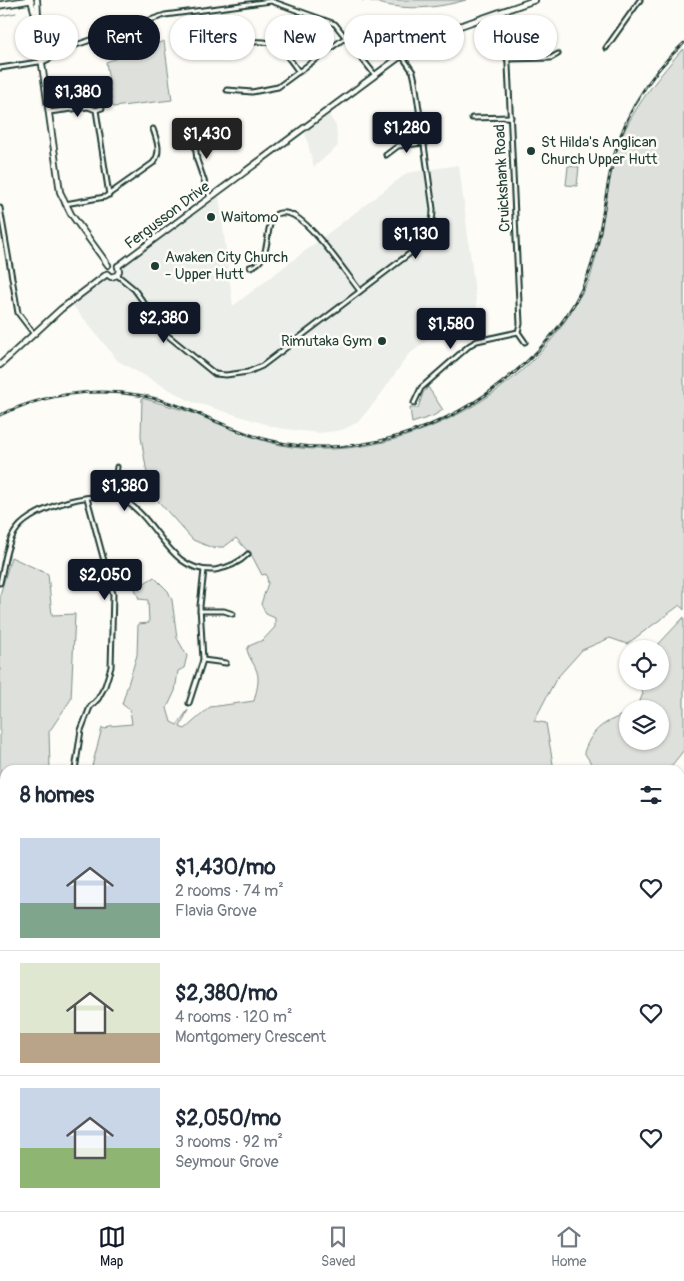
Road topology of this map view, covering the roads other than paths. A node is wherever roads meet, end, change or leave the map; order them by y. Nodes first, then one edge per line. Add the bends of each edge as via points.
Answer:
1 (31, 0) edge
2 (37, 0) edge
3 (536, 0) edge
4 (640, 0) edge
5 (0, 5) edge
6 (503, 12) junction
7 (36, 15) edge
8 (37, 15) edge
9 (503, 15) edge
10 (464, 25) edge
11 (344, 35) edge
12 (344, 38) edge
13 (255, 42) edge
14 (606, 48) dead end
15 (364, 60) edge
16 (396, 60) edge
17 (405, 60) edge
18 (507, 60) edge
19 (42, 61) junction
20 (0, 68) edge
21 (298, 72) junction
22 (375, 75) junction
23 (226, 90) dead end
24 (102, 108) dead end
25 (96, 110) junction
26 (49, 112) junction
27 (510, 117) junction
28 (472, 118) dead end
29 (193, 127) dead end
30 (153, 129) dead end
31 (423, 143) junction
32 (386, 154) dead end
33 (109, 196) junction
34 (210, 198) junction
35 (65, 204) junction
36 (0, 208) edge
37 (1, 223) edge
38 (108, 265) junction
39 (118, 266) junction
40 (250, 267) dead end
41 (107, 274) junction
42 (117, 275) junction
43 (360, 290) junction
44 (518, 332) junction
45 (34, 334) junction
46 (525, 342) dead end
47 (0, 365) edge
48 (414, 403) dead end
49 (117, 467) dead end
50 (113, 496) junction
51 (87, 498) junction
52 (248, 554) dead end
53 (204, 570) junction
54 (0, 583) edge
55 (200, 612) junction
56 (233, 614) dead end
57 (203, 660) junction
58 (226, 663) dead end
59 (189, 703) dead end
60 (76, 765) edge

1 - 5 highway
1 - 7 main road
2 - 8 main road
3 - 6 main road, Fergusson Drive
4 - 14 street
6 - 9 street, Cruickshank Road
6 - 10 main road, Fergusson Drive
11 - 19 street via 328,20 266,1 159,17
12 - 21 street
13 - 21 street via 276,44
15 - 22 street
16 - 22 main road, Fergusson Drive
17 - 31 street via 415,81
18 - 27 street, Cruickshank Road
19 - 20 street
19 - 26 main road
21 - 23 street via 273,89
22 - 34 main road, Fergusson Drive
24 - 25 street
25 - 26 street via 88,107
25 - 33 street
26 - 35 main road via 60,192
27 - 28 street
27 - 44 street, Cruickshank Road
29 - 34 street via 197,160
30 - 33 street via 159,148 156,159
31 - 32 street via 398,146
31 - 43 street via 433,209 427,237
33 - 35 street
34 - 39 main road, Fergusson Drive
35 - 38 main road
36 - 37 street
37 - 45 street via 18,314
38 - 39 main road
38 - 41 main road
39 - 42 main road
40 - 43 street via 265,255 266,232 270,223 278,215 289,214 320,239
41 - 42 main road via 111,277
41 - 45 main road
42 - 43 street via 134,290 168,334 212,372 221,375 248,372 262,366
44 - 46 street
44 - 48 street via 477,341 421,388
45 - 47 main road
49 - 50 street
50 - 51 street
50 - 53 street via 134,508 178,558 189,566
51 - 54 street via 45,510 21,524 13,535
51 - 60 street via 114,601 110,673 98,699 90,707 80,733
52 - 53 street via 228,567
53 - 55 street
55 - 56 street
55 - 57 street
57 - 58 street
57 - 59 street

